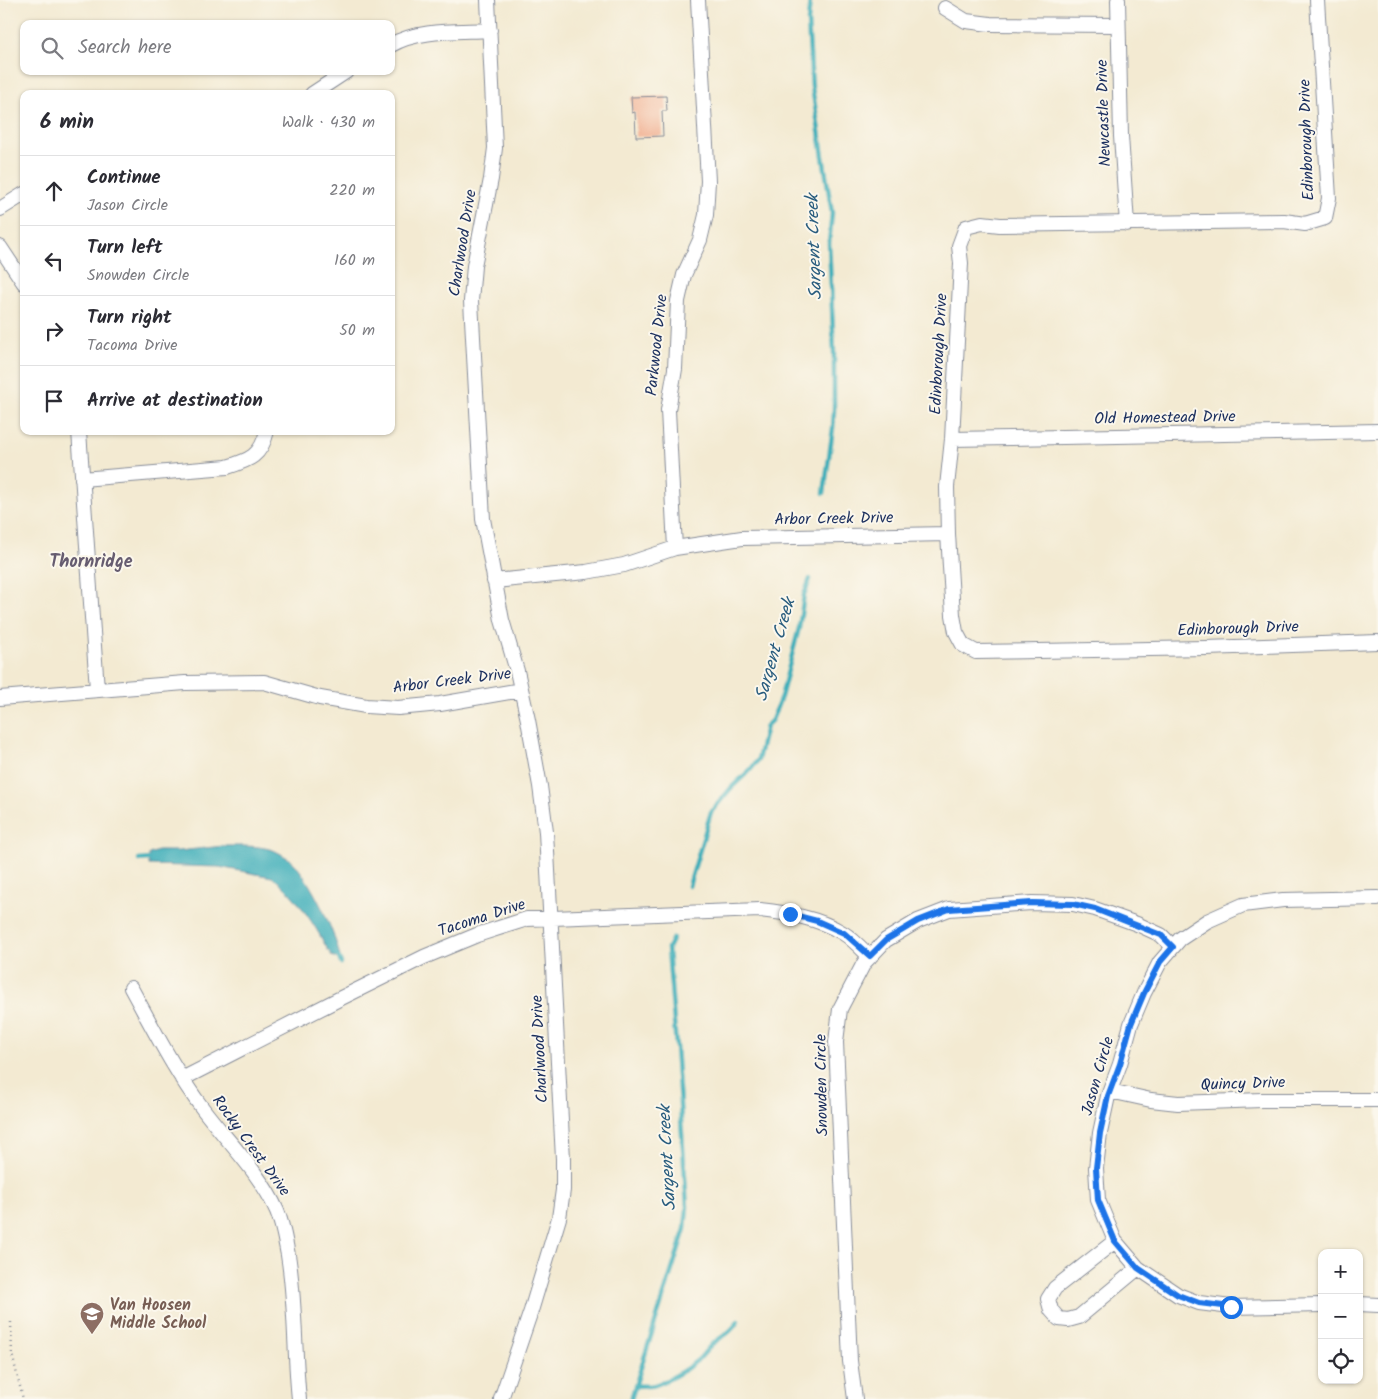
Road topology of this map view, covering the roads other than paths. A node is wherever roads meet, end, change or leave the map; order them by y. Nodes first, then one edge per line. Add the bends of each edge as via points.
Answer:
1 (488, 0) edge
2 (698, 0) edge
3 (1118, 0) edge
4 (1317, 0) edge
5 (946, 8) dead end
6 (1118, 25) junction
7 (490, 30) junction
8 (395, 44) edge
9 (341, 75) edge
10 (318, 90) edge
11 (20, 196) edge
12 (0, 209) edge
13 (1126, 224) junction
14 (0, 247) edge
15 (20, 277) edge
16 (1378, 431) edge
17 (79, 435) edge
18 (266, 435) edge
19 (952, 439) junction
20 (82, 479) junction
21 (948, 534) junction
22 (675, 548) junction
23 (494, 581) junction
24 (1378, 642) edge
25 (97, 690) junction
26 (521, 690) junction
27 (0, 698) edge
28 (1378, 898) edge
29 (550, 917) junction
30 (1173, 947) junction
31 (870, 956) junction
32 (131, 988) dead end
33 (182, 1079) junction
34 (1110, 1091) junction
35 (1378, 1100) edge
36 (1115, 1241) junction
37 (1138, 1268) junction
38 (1363, 1304) edge
39 (1318, 1305) edge
40 (1378, 1305) edge
41 (300, 1399) edge
42 (502, 1399) edge
43 (855, 1399) edge

1 - 7 street, Charlwood Drive
2 - 22 street, Parkwood Drive via 708,182 706,216 700,240 684,275 678,301 675,368 668,410
3 - 6 street, Newcastle Drive
4 - 13 street, Edinborough Drive via 1329,198 1325,218 1305,224 1284,220
5 - 6 street via 966,21 990,24
6 - 13 street, Newcastle Drive
7 - 8 street via 445,32
7 - 23 street, Charlwood Drive via 494,148 471,301 483,519
9 - 10 street
11 - 12 street
13 - 19 street, Edinborough Drive via 982,223 966,227 959,246 961,263
14 - 15 street
16 - 19 street, Old Homestead Drive
17 - 20 street
18 - 20 street via 255,456 227,467
19 - 21 street, Edinborough Drive via 947,487
20 - 25 street
21 - 22 street, Arbor Creek Drive via 742,538
21 - 24 street, Edinborough Drive via 956,632 963,645 976,652
22 - 23 street, Arbor Creek Drive via 624,565 586,572
23 - 26 street, Arbor Creek Drive
25 - 26 street, Arbor Creek Drive via 185,683 264,682 320,698 398,708
25 - 27 street, Arbor Creek Drive
26 - 29 street, Charlwood Drive via 546,832
28 - 30 street, Jason Circle via 1283,900 1243,905 1207,921
29 - 31 street, Tacoma Drive via 760,910 817,921 844,933
29 - 33 street, Tacoma Drive via 527,919 424,957
29 - 42 street, Charlwood Drive via 563,1190 559,1218
30 - 31 street, Snowden Circle via 1161,935 1095,909 1073,904 1032,903 949,909 918,921 886,940
30 - 34 street, Jason Circle via 1160,962 1144,993
31 - 43 street, Snowden Circle via 840,1009 836,1042 850,1361
32 - 33 street, Rocky Crest Drive
33 - 41 street, Rocky Crest Drive via 260,1181 277,1210 292,1282
34 - 35 street, Quincy Drive via 1178,1103
34 - 36 street, Jason Circle via 1096,1168 1098,1200
36 - 37 street, Jason Circle
36 - 37 street via 1055,1288 1048,1298 1051,1310 1059,1319 1079,1317
37 - 39 street, Jason Circle via 1178,1295 1199,1303 1246,1307
38 - 40 street

